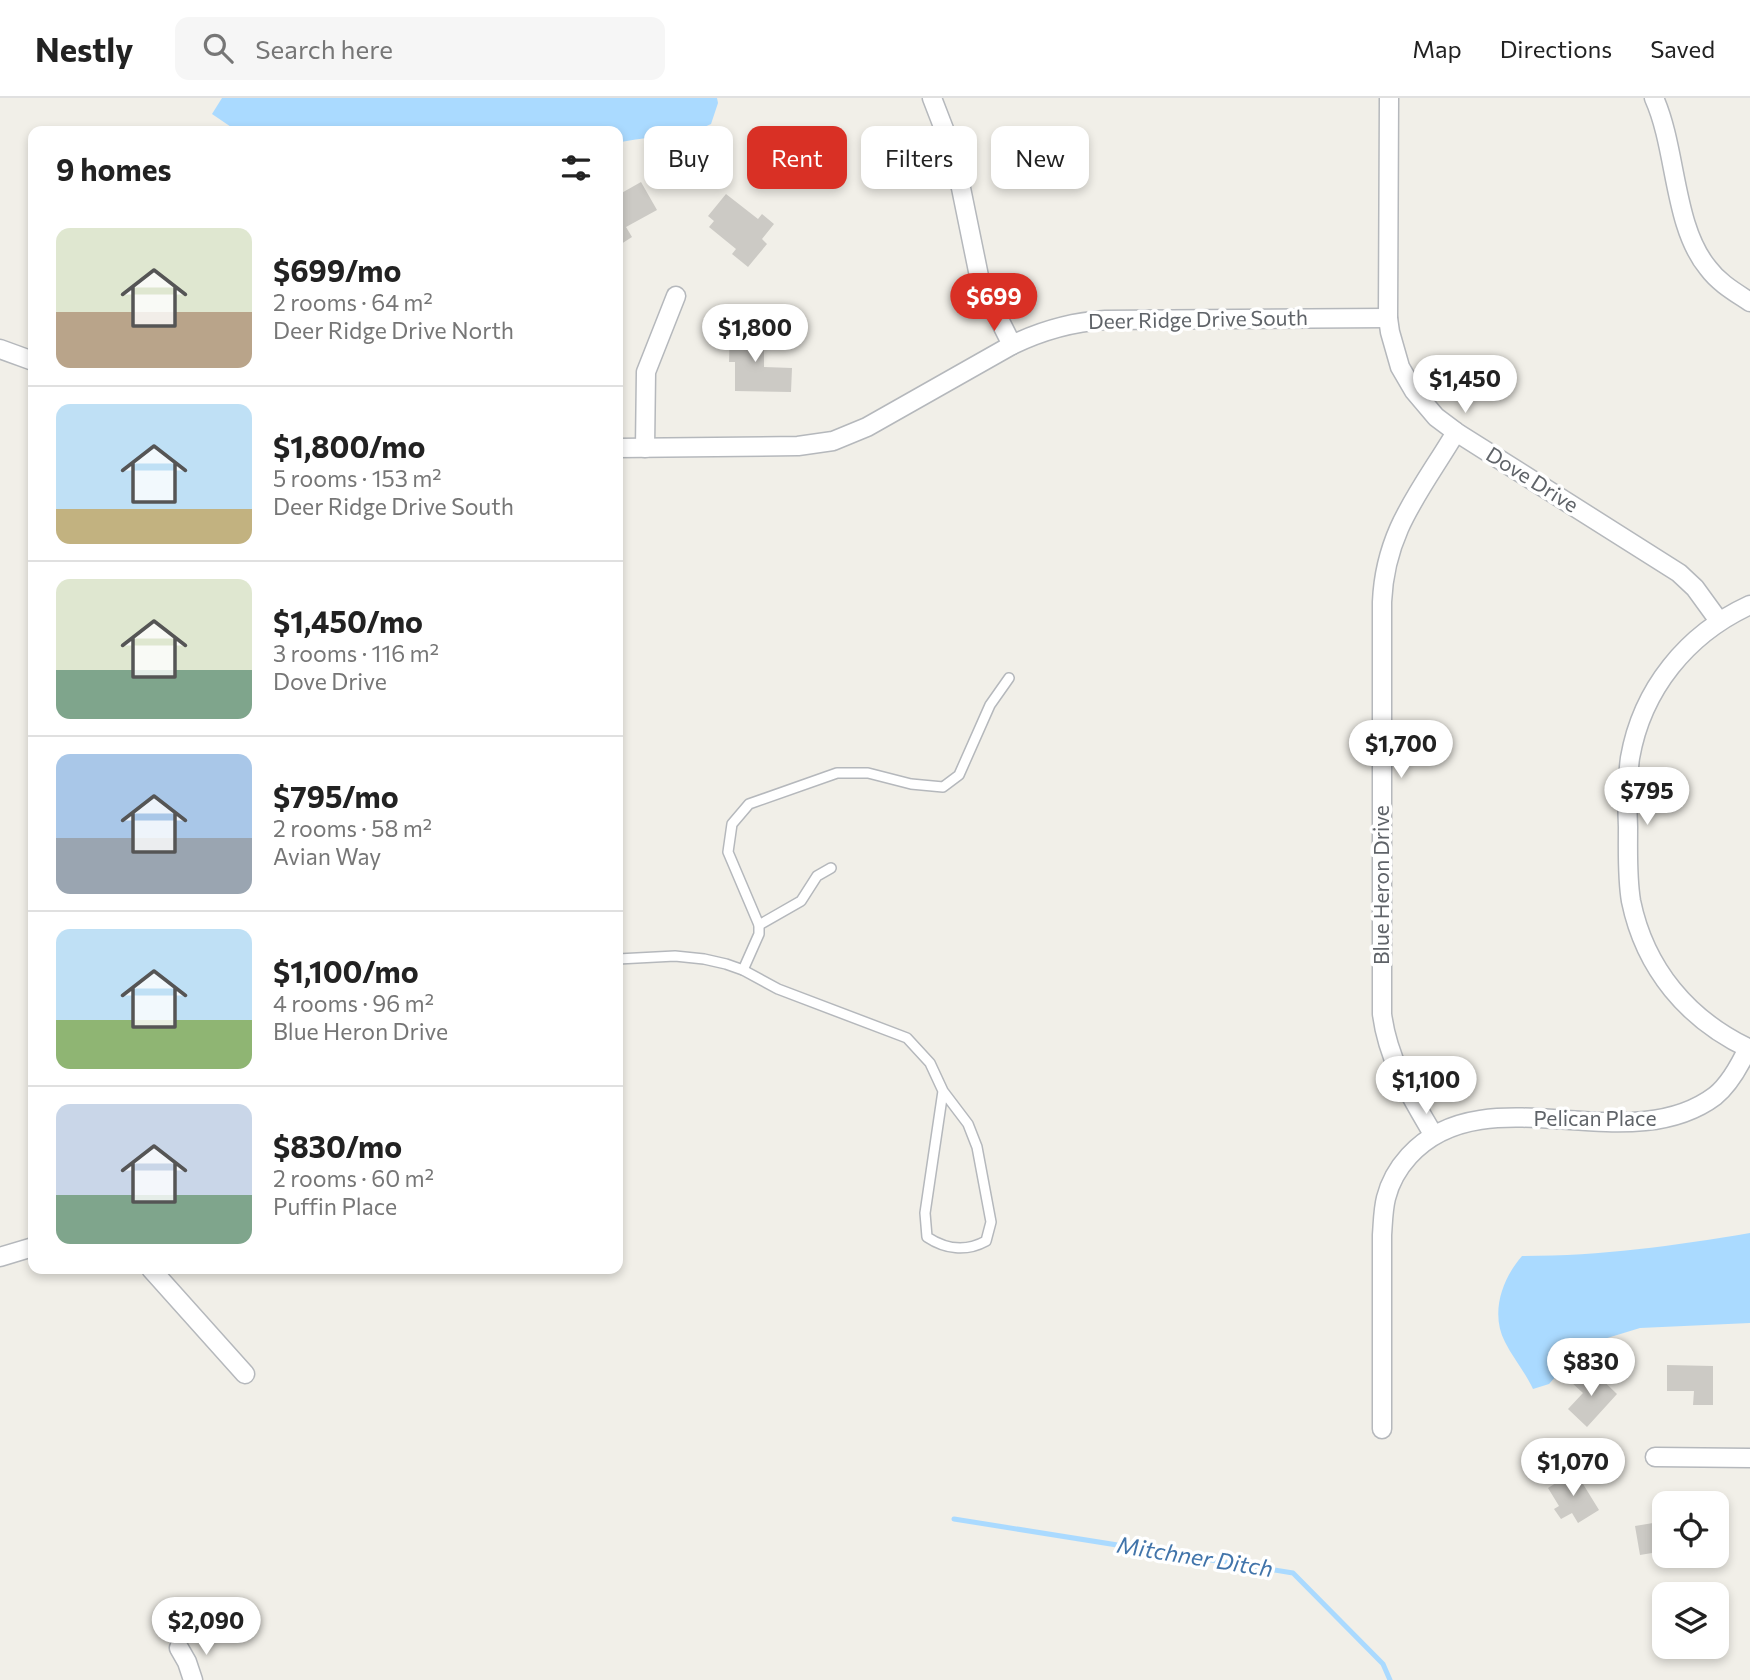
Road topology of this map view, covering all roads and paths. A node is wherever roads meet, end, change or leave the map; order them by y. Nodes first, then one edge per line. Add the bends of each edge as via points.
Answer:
1 (932, 98) edge
2 (1389, 98) edge
3 (1654, 98) edge
4 (676, 296) dead end
5 (1750, 302) edge
6 (1388, 318) junction
7 (1012, 345) junction
8 (0, 349) edge
9 (28, 359) edge
10 (1456, 432) junction
11 (623, 448) edge
12 (645, 448) junction
13 (1750, 605) edge
14 (1719, 621) junction
15 (1009, 678) dead end
16 (831, 868) dead end
17 (759, 925) junction
18 (623, 959) edge
19 (743, 970) junction
20 (1749, 1048) edge
21 (943, 1091) junction
22 (1433, 1134) junction
23 (28, 1249) edge
24 (0, 1258) edge
25 (155, 1274) edge
26 (245, 1374) dead end
27 (1382, 1429) dead end
28 (1655, 1457) dead end
29 (1750, 1458) edge
30 (179, 1648) dead end
31 (194, 1680) edge

1 - 7 street via 949,142 980,281
2 - 6 street, Dove Drive
3 - 5 street via 1697,252 1713,275
4 - 12 street via 646,372
6 - 7 street, Deer Ridge Drive South via 1087,321 1053,327
6 - 10 street, Dove Drive via 1396,354 1414,391
7 - 12 street, Deer Ridge Drive South via 867,427 832,441 798,446
8 - 9 street
10 - 14 street, Dove Drive via 1662,561 1695,588
10 - 22 street, Blue Heron Drive via 1396,530 1384,570 1382,602 1382,1014 1394,1065
11 - 12 street, Deer Ridge Drive South
13 - 14 street
14 - 20 street via 1668,670 1640,719 1628,776 1629,884 1643,940 1668,986 1699,1018
15 - 17 lane via 990,705 959,775 943,787 868,773 837,773 749,804 732,824 728,852
16 - 17 lane via 817,876 801,901
17 - 19 lane
18 - 19 lane via 685,957
19 - 21 lane via 778,989 906,1038 930,1063
20 - 22 street, Pelican Place via 1721,1090 1676,1116 1633,1121 1486,1119
21 - 21 lane via 925,1213 927,1237 939,1245 968,1248 986,1241 989,1207 977,1147 968,1125
22 - 27 street, Pelican Place via 1405,1161 1384,1206
23 - 24 street
25 - 26 street
28 - 29 street
30 - 31 street

